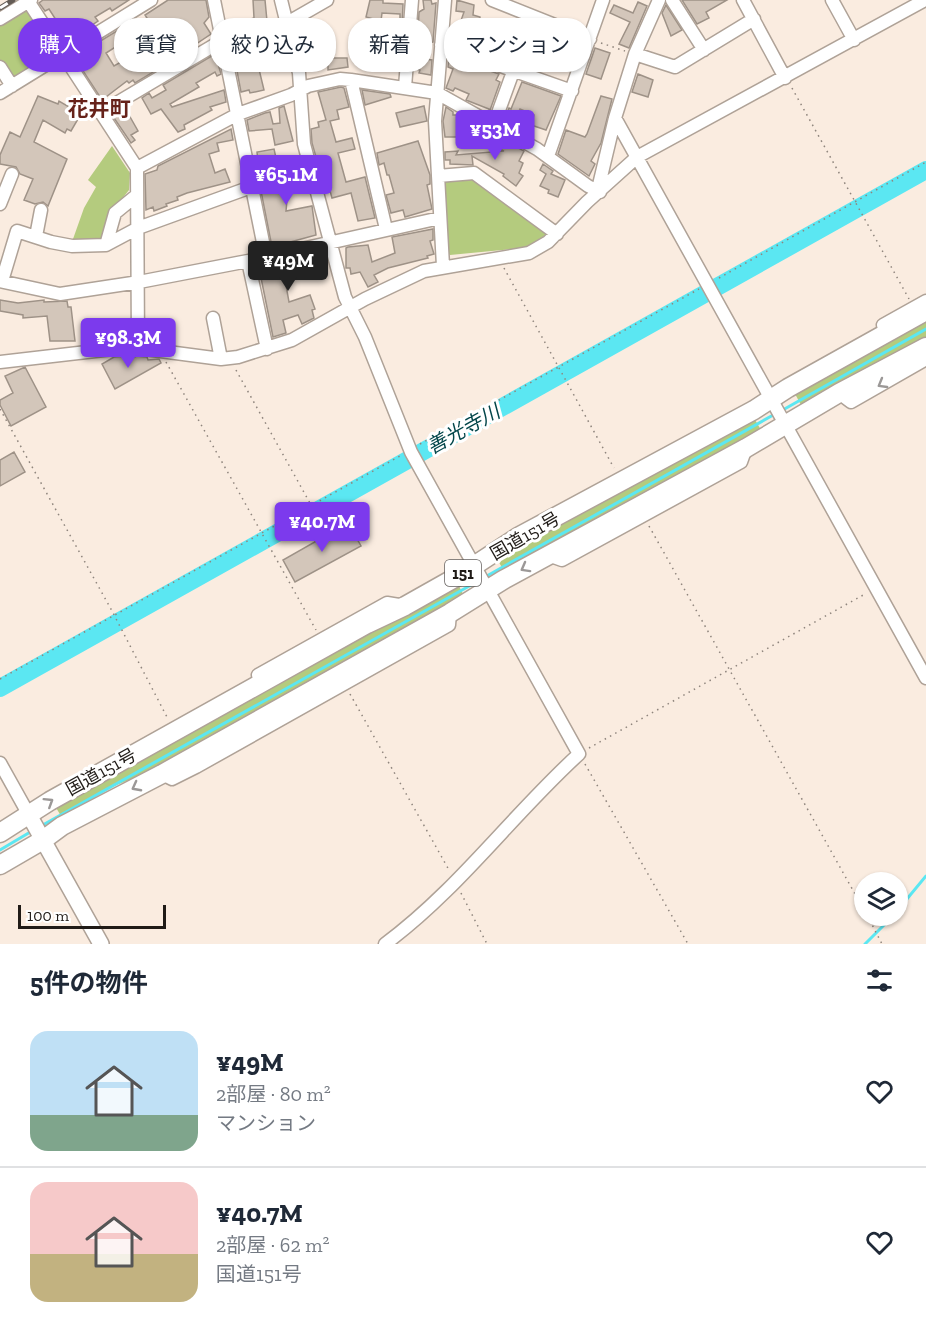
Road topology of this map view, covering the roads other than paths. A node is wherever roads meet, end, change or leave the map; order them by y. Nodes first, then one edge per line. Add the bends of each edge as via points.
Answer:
1 (151, 0) edge
2 (214, 0) edge
3 (281, 0) edge
4 (327, 0) edge
5 (412, 0) edge
6 (445, 0) edge
7 (492, 0) edge
8 (603, 0) edge
9 (659, 0) edge
10 (672, 0) edge
11 (743, 0) edge
12 (832, 0) edge
13 (925, 0) edge
14 (30, 1) edge
15 (41, 18) edge
16 (218, 18) edge
17 (285, 18) edge
18 (295, 18) edge
19 (537, 18) edge
20 (0, 19) edge
21 (754, 19) junction
22 (102, 30) edge
23 (591, 36) edge
24 (854, 40) junction
25 (441, 45) junction
26 (444, 46) edge
27 (210, 48) edge
28 (704, 50) junction
29 (635, 54) junction
30 (0, 67) edge
31 (34, 72) edge
32 (74, 72) edge
33 (229, 72) edge
34 (299, 72) edge
35 (513, 72) edge
36 (522, 72) edge
37 (579, 72) edge
38 (785, 78) junction
39 (351, 80) junction
40 (12, 86) junction
41 (405, 87) junction
42 (300, 91) junction
43 (572, 91) junction
44 (0, 93) edge
45 (437, 93) junction
46 (100, 113) junction
47 (238, 114) junction
48 (615, 118) junction
49 (494, 124) junction
50 (548, 156) junction
51 (637, 157) junction
52 (137, 168) junction
53 (12, 174) dead end
54 (438, 176) junction
55 (251, 187) junction
56 (600, 192) junction
57 (137, 195) junction
58 (0, 204) edge
59 (41, 210) dead end
60 (440, 218) junction
61 (138, 228) junction
62 (386, 229) junction
63 (557, 234) junction
64 (33, 236) junction
65 (331, 243) junction
66 (106, 245) junction
67 (266, 257) junction
68 (248, 261) junction
69 (443, 266) junction
70 (1, 281) edge
71 (139, 282) junction
72 (926, 301) edge
73 (351, 308) junction
74 (920, 309) edge
75 (213, 318) dead end
76 (138, 347) junction
77 (926, 347) edge
78 (267, 349) junction
79 (225, 359) junction
80 (926, 359) edge
81 (0, 362) edge
82 (839, 393) junction
83 (771, 399) junction
84 (785, 423) junction
85 (718, 430) junction
86 (746, 448) junction
87 (518, 537) junction
88 (548, 555) junction
89 (474, 566) junction
90 (488, 590) junction
91 (405, 606) junction
92 (450, 613) junction
93 (926, 678) edge
94 (0, 763) edge
95 (110, 768) junction
96 (162, 774) junction
97 (36, 828) junction
98 (0, 833) edge
99 (0, 865) edge
100 (101, 944) edge
101 (385, 944) edge

1 - 22 street
2 - 16 street
3 - 17 street
4 - 18 street
5 - 41 street
6 - 25 street
7 - 19 street
8 - 23 street
9 - 29 street
10 - 28 street
11 - 21 street
12 - 24 street
13 - 24 street
14 - 15 street
14 - 20 street
21 - 28 street
21 - 38 street
24 - 38 street
25 - 26 street
25 - 45 street
27 - 46 street
28 - 29 street via 675,67
29 - 48 street
30 - 40 street
31 - 40 street
32 - 46 street
33 - 47 street
34 - 42 street
35 - 49 street
36 - 43 street
37 - 43 street
38 - 51 street
39 - 41 street
39 - 42 street via 340,79
39 - 62 street
40 - 44 street
41 - 45 street
42 - 47 street
42 - 65 street via 304,144
43 - 50 street
45 - 49 street
45 - 54 street
46 - 52 street
47 - 52 street
47 - 55 street
48 - 51 street
48 - 56 street via 598,185
49 - 50 street
50 - 56 street
51 - 56 street
51 - 83 street
52 - 57 street
53 - 58 street
54 - 60 street
54 - 63 street via 474,173
55 - 61 street
55 - 67 street
56 - 63 street
57 - 61 street
57 - 66 street via 115,213
59 - 64 street
60 - 62 street
60 - 69 street
61 - 66 street
61 - 71 street
62 - 65 street
63 - 69 street via 529,253
64 - 66 street via 72,246
64 - 70 street via 17,231
65 - 67 street
65 - 73 street
67 - 68 street
68 - 71 street
68 - 78 street
69 - 73 street via 402,280
70 - 71 street via 60,294
71 - 76 street
72 - 74 street
73 - 78 street
73 - 89 street via 412,454
74 - 83 highway, 国道151号 / 151
75 - 79 street
76 - 79 street
76 - 81 street
77 - 82 highway, 国道151号 / 151
78 - 79 street
80 -> 82 street via 850,402
82 - 84 highway, 国道151号 / 151
83 - 84 street
83 - 85 highway, 国道151号 / 151
84 - 86 highway, 国道151号 / 151
84 - 93 street
85 - 87 highway, 国道151号 / 151
85 - 87 street via 709,426 516,531
86 - 88 highway, 国道151号 / 151
86 - 88 street via 741,462 562,560
87 - 89 highway, 国道151号 / 151
88 -> 90 highway, 国道151号 / 151
89 - 90 street
89 - 91 highway, 国道151号 / 151
90 - 92 highway, 国道151号 / 151
90 - 101 street via 579,754 416,921
91 - 95 highway, 国道151号 / 151
91 - 95 street via 387,603 321,639 113,757
92 - 96 highway, 国道151号 / 151
92 - 96 street via 449,625 172,779
94 - 97 street
97 -> 95 highway, 国道151号 / 151 via 50,801
96 -> 97 highway, 国道151号 / 151 via 62,826
97 - 98 highway, 国道151号 / 151
97 - 99 highway, 国道151号 / 151
97 - 100 main road

